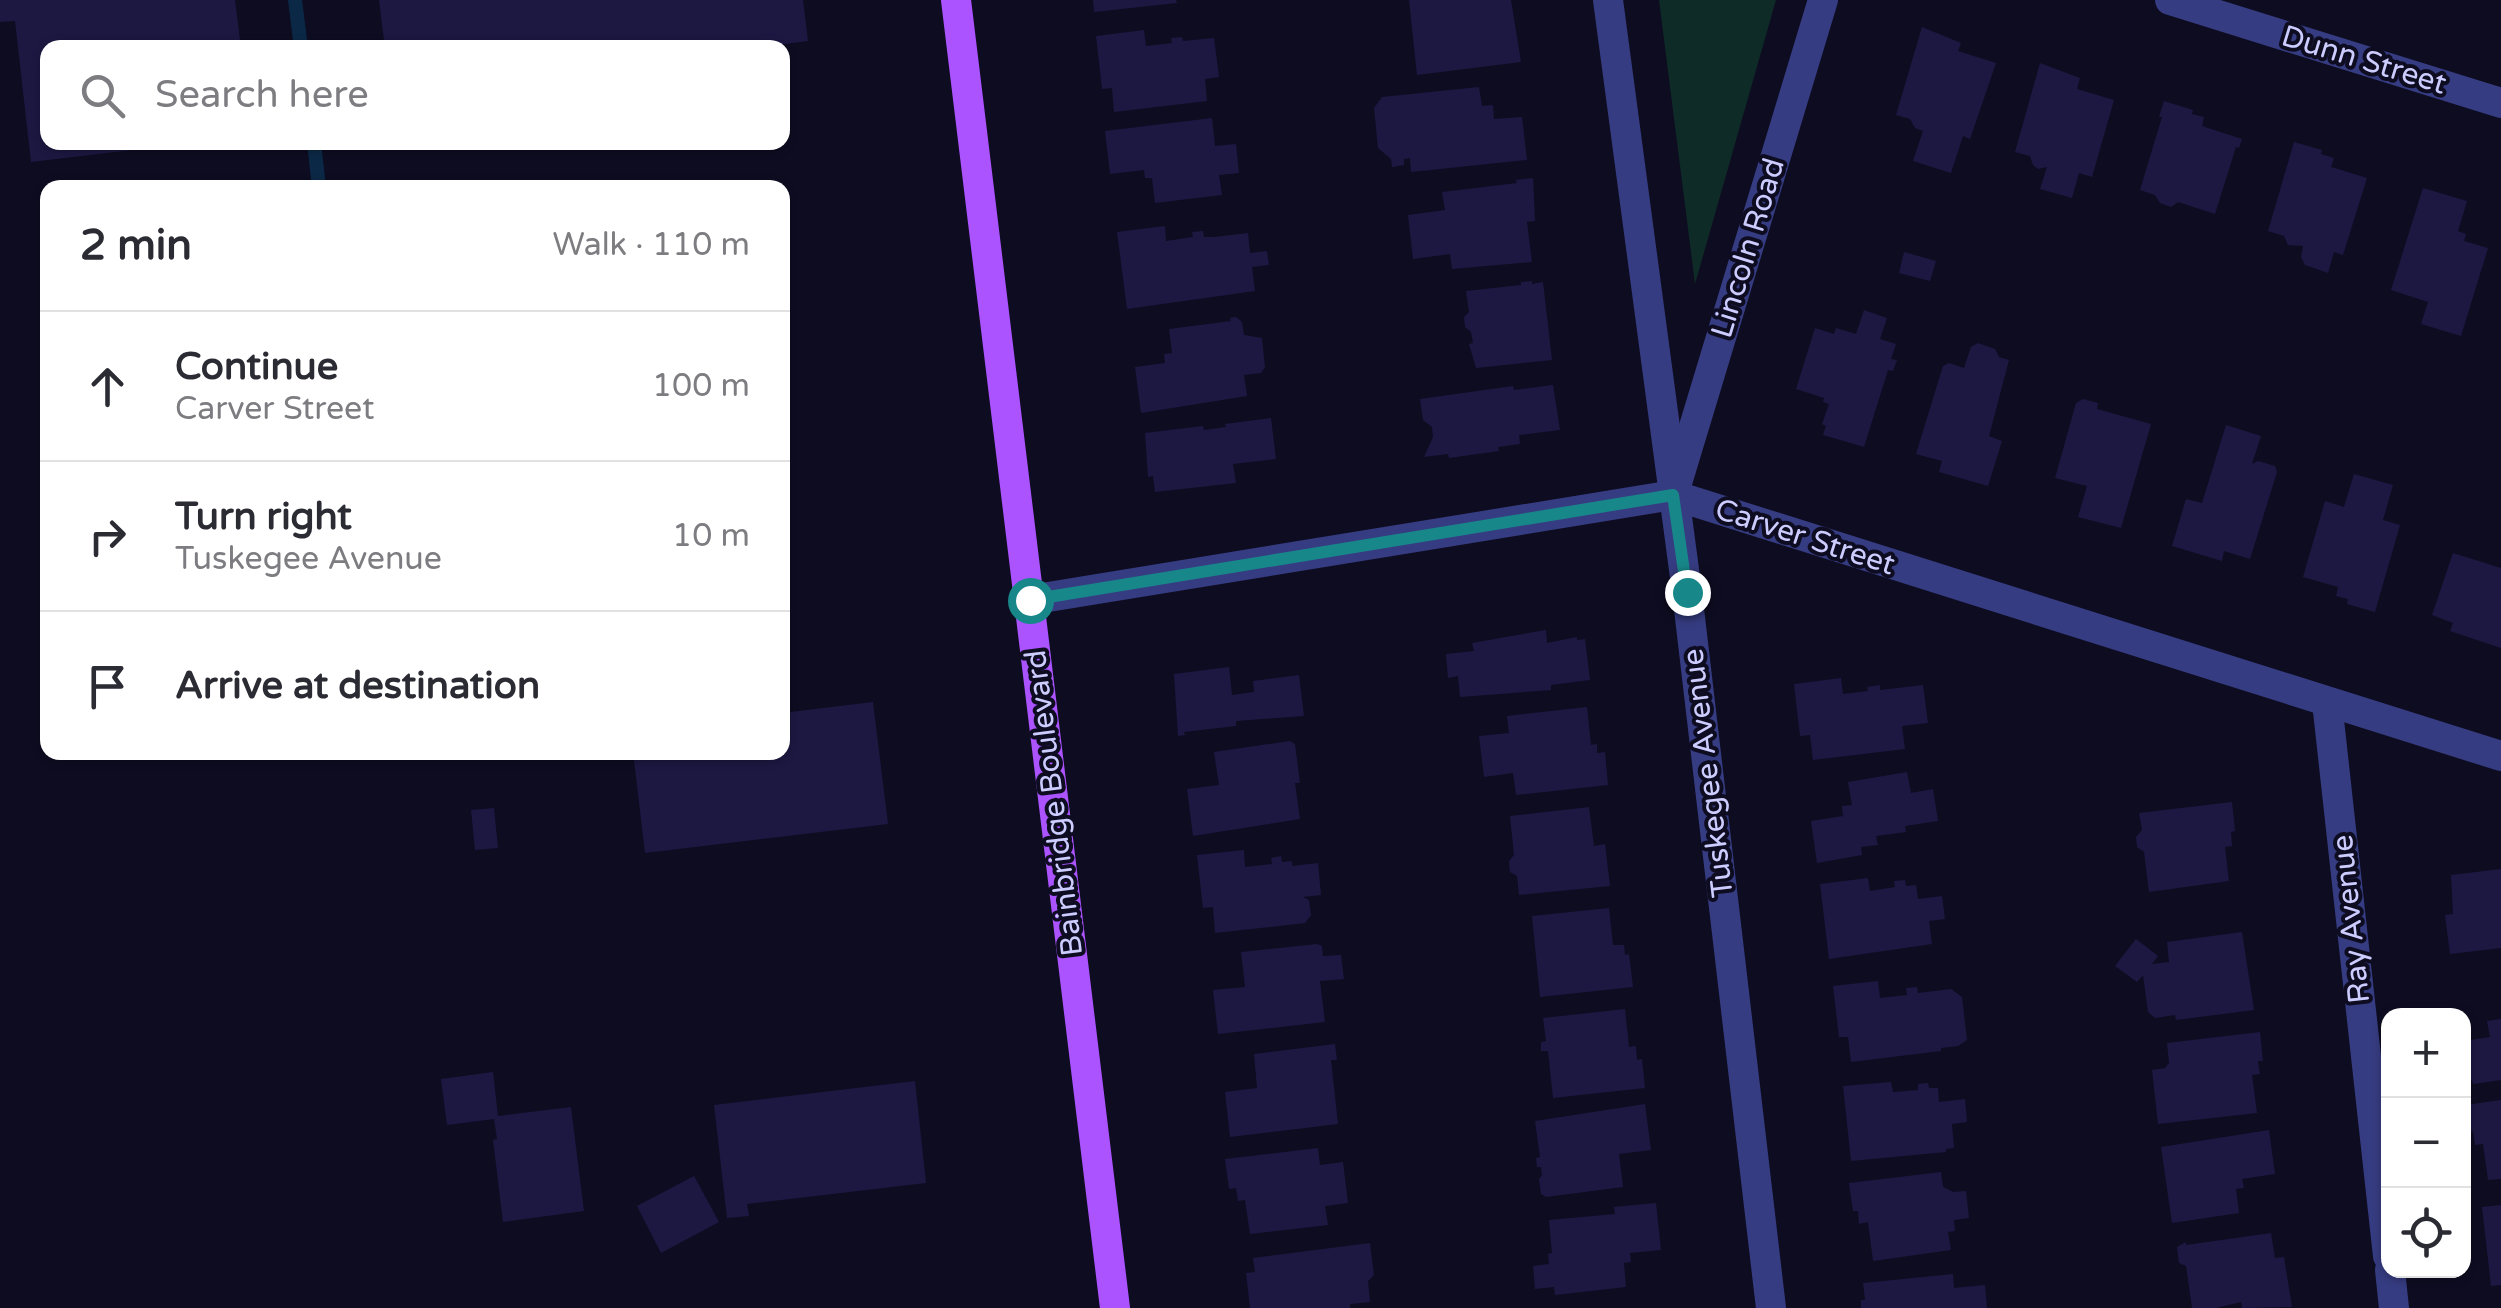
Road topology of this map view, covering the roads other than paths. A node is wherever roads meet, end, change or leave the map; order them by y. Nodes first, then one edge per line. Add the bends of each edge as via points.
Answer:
1 (956, 0) edge
2 (1608, 0) edge
3 (1823, 0) edge
4 (2170, 0) edge
5 (2501, 103) edge
6 (1673, 495) junction
7 (1030, 600) junction
8 (2326, 702) junction
9 (2501, 756) edge
10 (2381, 1193) edge
11 (2391, 1278) edge
12 (1114, 1308) edge
13 (1772, 1308) edge
14 (2394, 1308) edge

1 - 7 main road, Bainbridge Boulevard
2 - 6 street, Tuskegee Avenue
3 - 6 street, Lincoln Road
4 - 5 street, Dunn Street
6 - 7 street, Carver Street
6 - 8 street, Carver Street
6 - 13 street, Tuskegee Avenue
7 - 12 main road, Bainbridge Boulevard
8 - 9 street, Carver Street
8 - 10 street, Ray Avenue
11 - 14 street

